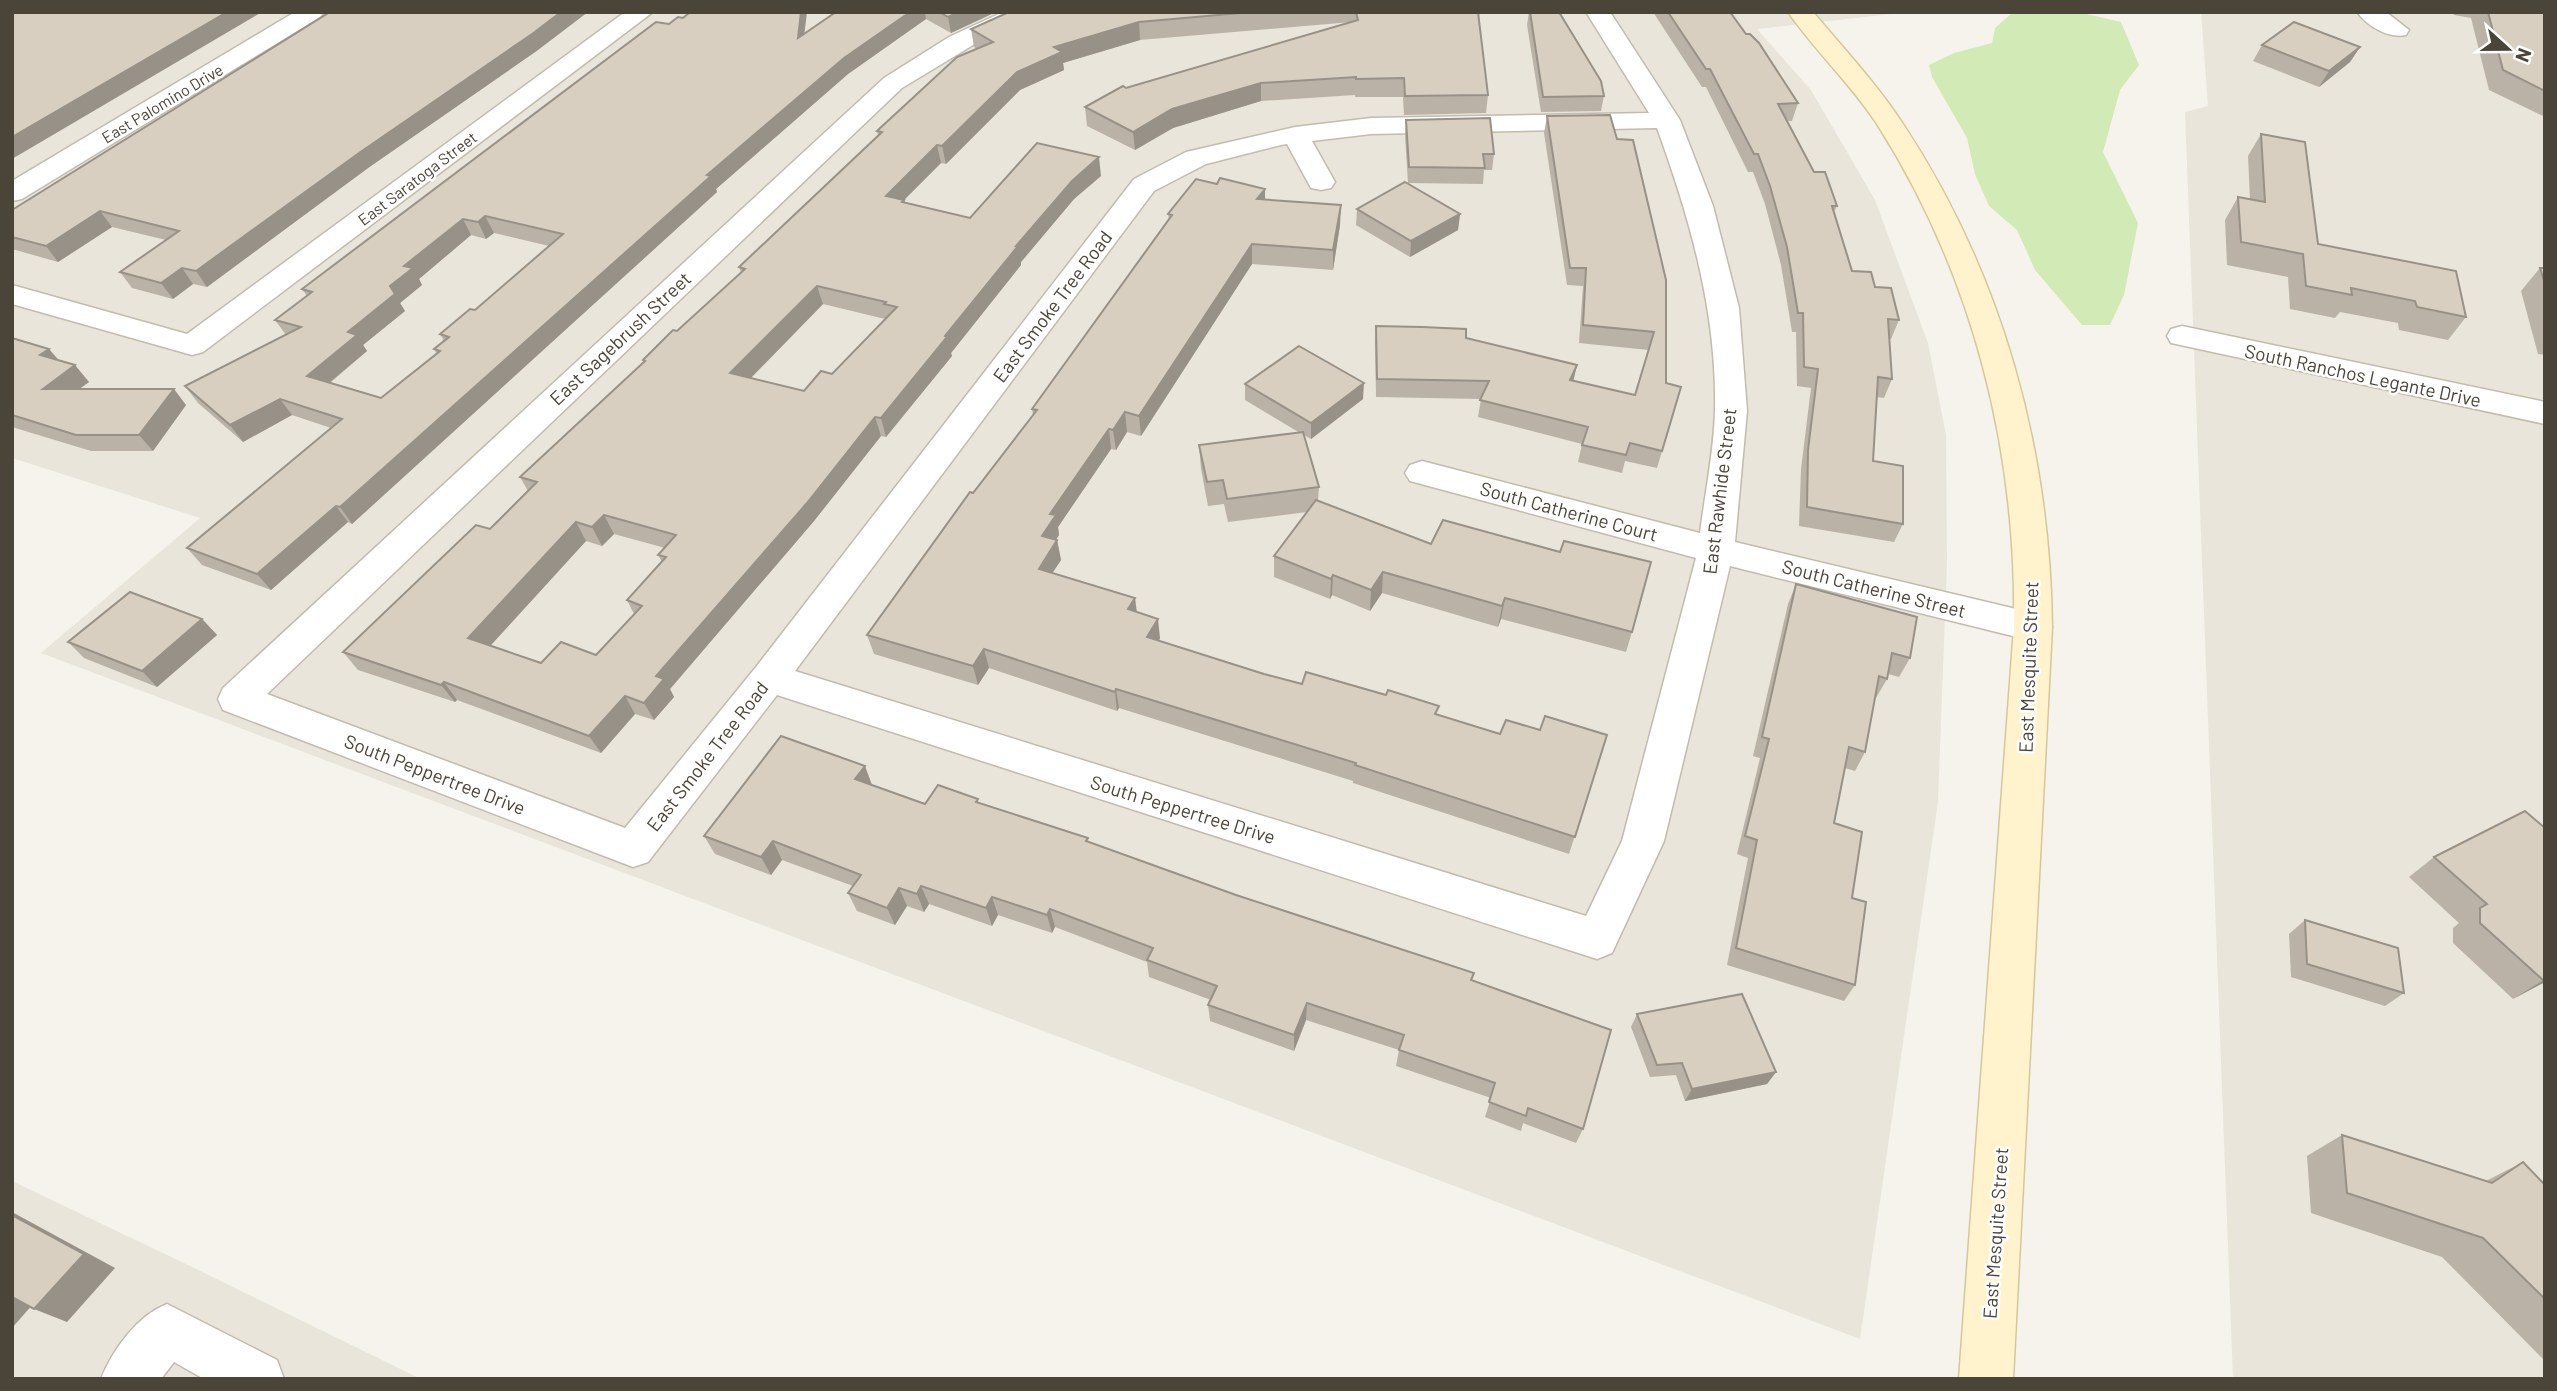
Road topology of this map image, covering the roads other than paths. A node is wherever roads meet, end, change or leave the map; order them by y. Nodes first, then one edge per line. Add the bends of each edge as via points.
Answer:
1 (312, 12) edge
2 (641, 12) edge
3 (1027, 12) edge
4 (1598, 12) edge
5 (1800, 12) edge
6 (2369, 12) edge
7 (2397, 30) dead end
8 (1667, 120) junction
9 (1295, 135) junction
10 (1321, 182) dead end
11 (12, 193) edge
12 (12, 294) edge
13 (2182, 336) dead end
14 (2545, 414) edge
15 (1422, 473) dead end
16 (1716, 550) junction
17 (2033, 627) junction
18 (769, 678) junction
19 (237, 699) joint
20 (633, 849) joint
21 (1597, 939) joint
22 (127, 1379) edge
23 (258, 1379) edge
24 (1986, 1379) edge

1 - 11 street, East Palomino Drive
2 - 12 street, East Saratoga Street via 192,345
3 - 19 street, East Sagebrush Street via 950,46 892,83
4 - 8 street, East Rawhide Street
5 - 17 street, East Mesquite Street via 1890,124 1939,209 1972,286 2002,377 2019,452 2031,537
6 - 7 street
8 - 9 street, East Smoke Tree Road via 1371,126
8 - 16 street, East Rawhide Street via 1699,206 1724,308 1731,411
9 - 10 street
9 - 18 street, East Smoke Tree Road via 1196,158 1144,185
13 - 14 street, South Ranchos Legante Drive
15 - 16 street, South Catherine Court
16 - 17 street, South Catherine Street
16 - 21 street, East Rawhide Street via 1643,841
17 - 24 street, East Mesquite Street
18 - 20 street, East Smoke Tree Road
18 - 21 street, South Peppertree Drive
19 - 20 street, South Peppertree Drive
22 - 23 street via 167,1330

